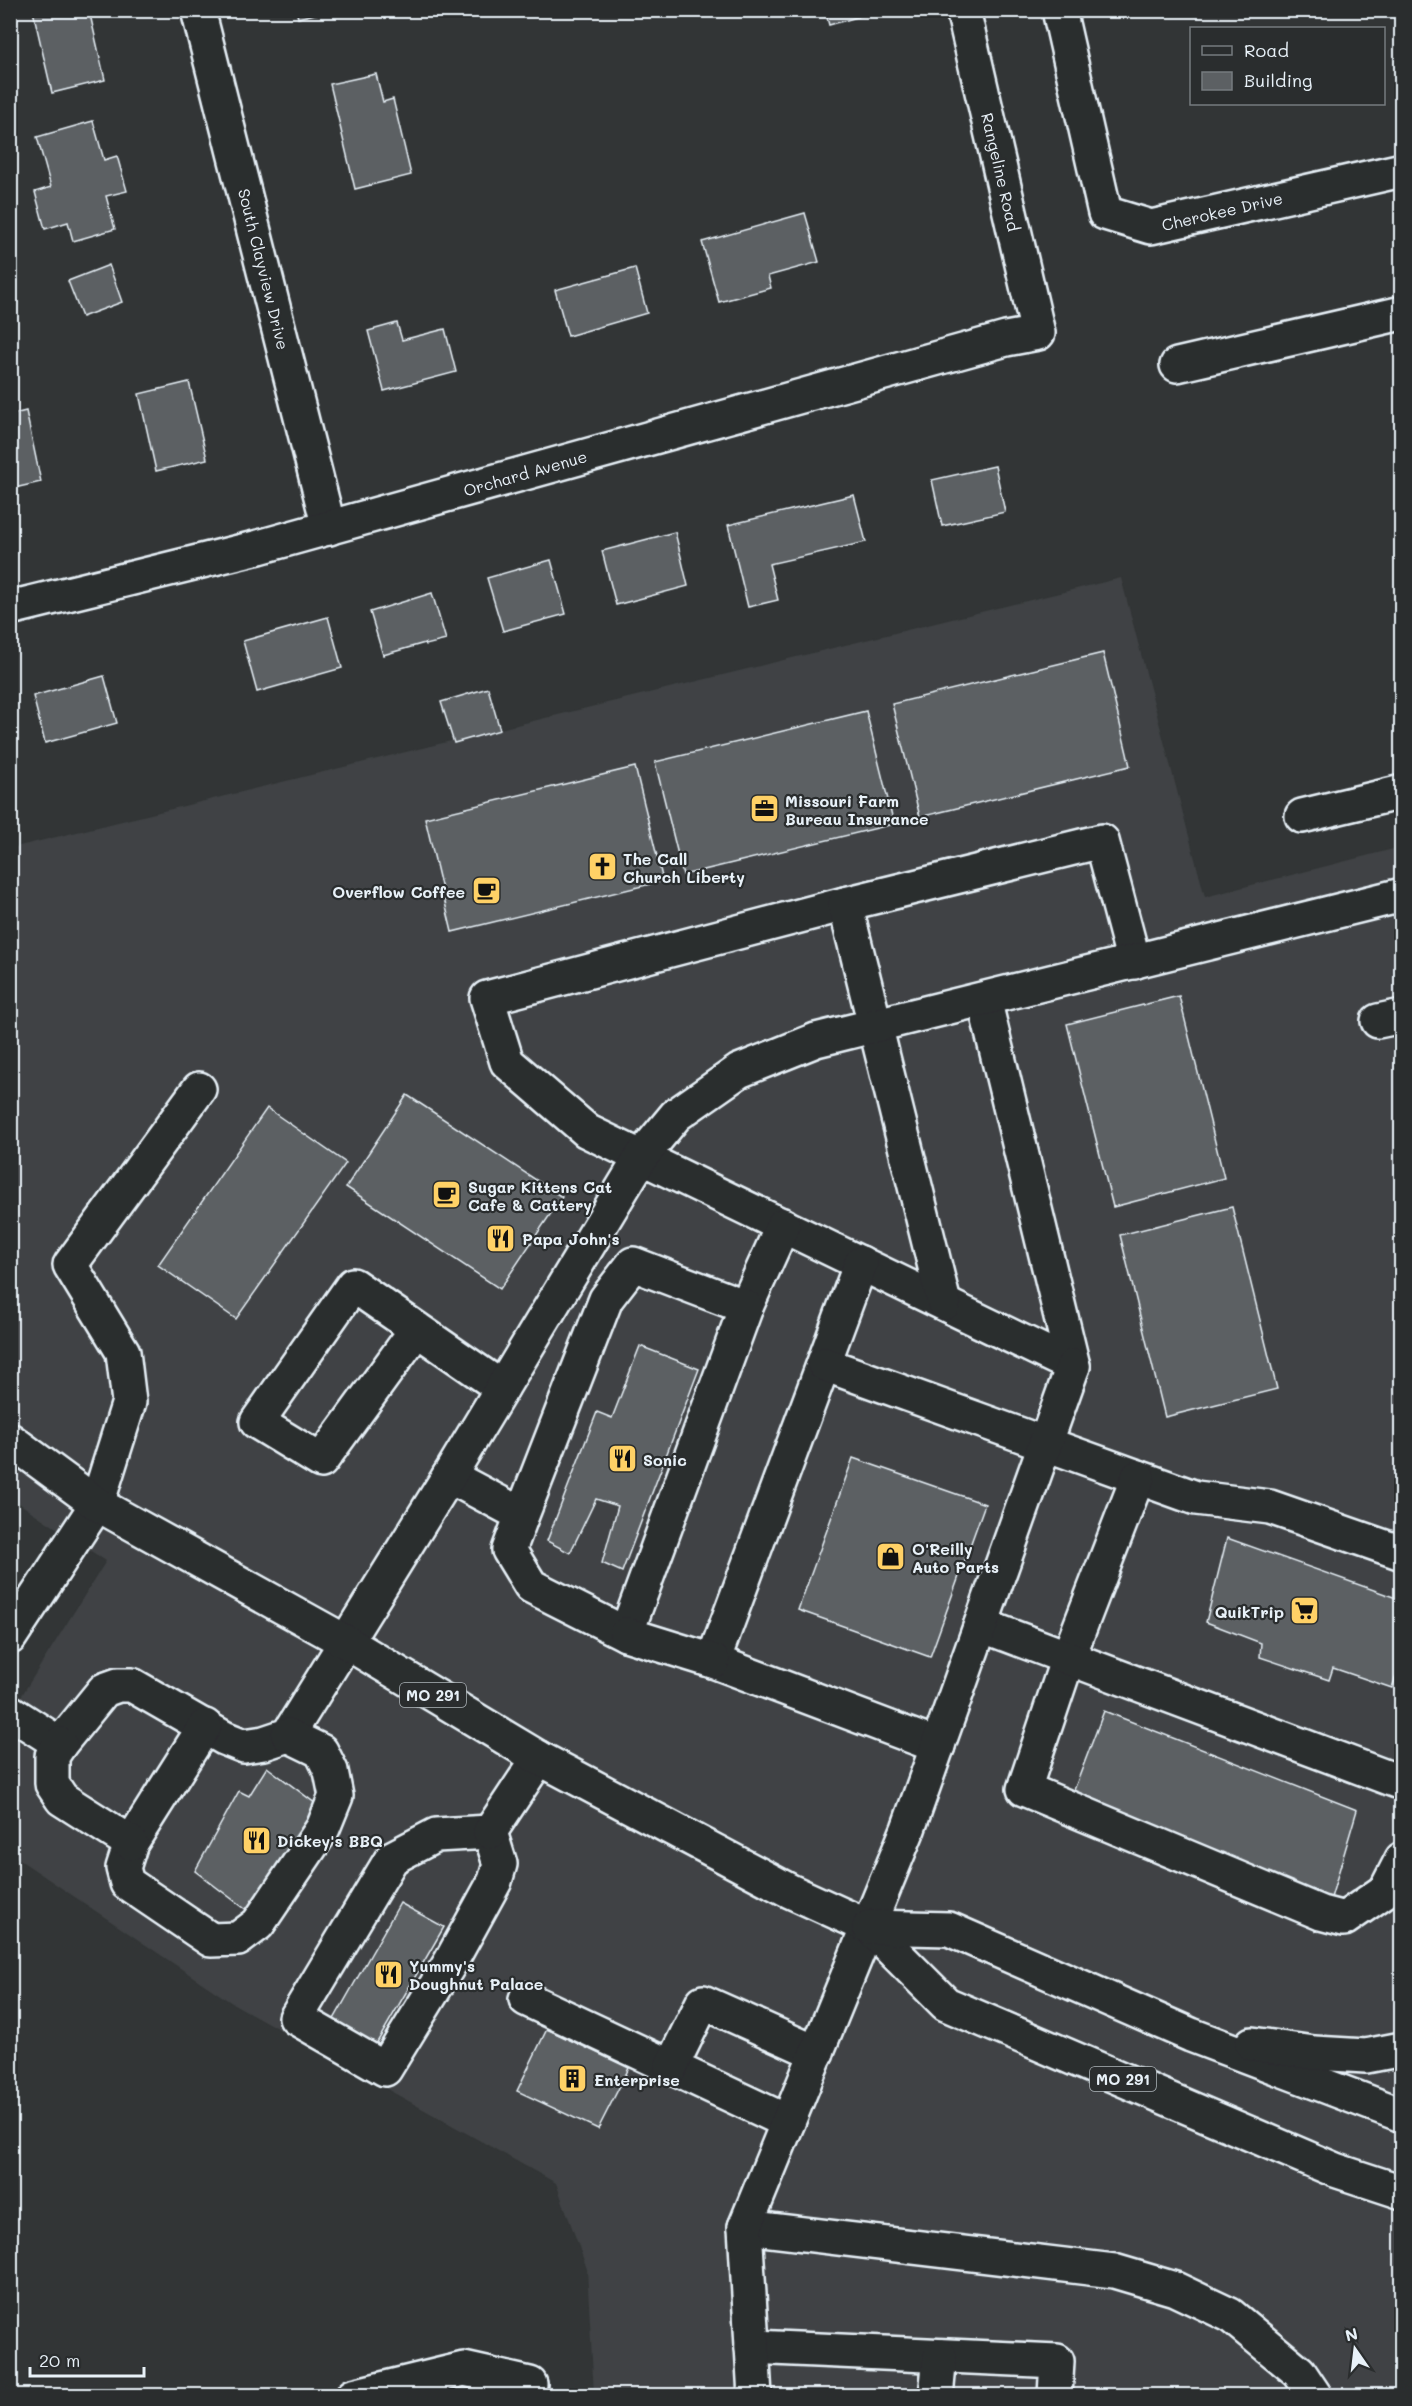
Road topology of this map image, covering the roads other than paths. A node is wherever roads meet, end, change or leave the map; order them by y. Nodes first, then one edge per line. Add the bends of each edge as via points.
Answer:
1 (198, 10) edge
2 (963, 10) edge
3 (1059, 10) edge
4 (1401, 170) edge
5 (1401, 313) edge
6 (1038, 333) joint
7 (1177, 366) dead end
8 (329, 528) junction
9 (10, 608) edge
10 (1401, 792) edge
11 (1302, 816) dead end
12 (1401, 895) edge
13 (845, 904) junction
14 (1134, 962) junction
15 (984, 999) junction
16 (876, 1025) junction
17 (199, 1089) dead end
18 (642, 1156) junction
19 (783, 1225) junction
20 (861, 1263) junction
21 (944, 1303) junction
22 (746, 1307) junction
23 (417, 1329) junction
24 (824, 1364) junction
25 (1073, 1366) junction
26 (502, 1388) junction
27 (10, 1440) edge
28 (1045, 1444) junction
29 (449, 1476) junction
30 (1138, 1477) junction
31 (97, 1504) junction
32 (522, 1515) junction
33 (1401, 1553) edge
34 (981, 1625) junction
35 (626, 1634) junction
36 (10, 1637) edge
37 (346, 1642) junction
38 (1068, 1658) junction
39 (713, 1661) junction
40 (10, 1712) edge
41 (205, 1726) junction
42 (288, 1735) junction
43 (60, 1744) junction
44 (938, 1746) junction
45 (539, 1758) junction
46 (1401, 1784) edge
47 (490, 1832) junction
48 (130, 1843) junction
49 (1401, 1859) edge
50 (869, 1927) junction
51 (526, 2000) dead end
52 (1191, 2035) junction
53 (1401, 2049) edge
54 (817, 2053) junction
55 (671, 2067) junction
56 (1401, 2115) edge
57 (788, 2122) junction
58 (1401, 2192) edge
59 (745, 2227) junction
60 (752, 2347) junction
61 (940, 2356) junction
62 (531, 2384) dead end
63 (352, 2396) edge
64 (755, 2396) edge
65 (936, 2396) edge
66 (1055, 2396) edge
67 (1315, 2396) edge

1 - 8 main road, South Clayview Drive
2 - 6 main road, Rangeline Road
3 - 4 main road, Cherokee Drive via 1105,213 1150,227
5 - 7 main road
6 - 8 main road, Orchard Avenue
8 - 9 main road, Orchard Avenue
10 - 11 main road
12 - 14 main road
13 - 14 main road via 1102,841
13 - 16 main road
13 - 18 main road via 487,998 507,1062 587,1131
14 - 15 main road
15 - 16 main road
15 - 25 main road
16 - 18 main road via 816,1040 738,1071 676,1115
16 - 21 main road
17 - 31 main road via 70,1265 123,1352 129,1402
18 - 19 main road
18 - 26 main road
19 - 20 main road
19 - 22 main road
20 - 21 main road
20 - 24 main road
21 - 25 main road
22 - 32 main road via 633,1264 606,1299
22 - 35 main road
23 - 23 main road via 353,1285 257,1422 321,1461
23 - 26 main road
24 - 28 main road
24 - 39 main road
25 - 28 main road
26 - 29 main road
27 - 31 main road, MO 291
28 - 30 main road
28 - 34 main road
29 - 32 main road
29 - 37 main road
30 - 33 main road via 1196,1498 1270,1507
30 - 38 main road
31 - 36 main road
31 - 37 main road, MO 291
32 - 35 main road via 509,1550 531,1586
34 - 38 main road
34 - 44 main road
35 - 39 main road
37 - 42 main road
37 - 45 main road, MO 291
38 - 46 main road
38 - 49 main road via 1024,1789 1321,1914 1344,1919 1386,1890
39 - 44 main road
40 - 43 main road
41 - 42 main road via 244,1746
41 - 43 main road via 132,1684 118,1685 104,1690
41 - 48 main road
42 - 48 main road via 321,1751 331,1771 336,1796 323,1828 258,1924 238,1939 211,1940 127,1883 123,1869
43 - 48 main road via 52,1756 52,1784 62,1799
44 - 50 main road
45 - 47 main road
45 - 50 main road, MO 291 via 790,1891
47 - 47 main road via 436,1835 392,1858 296,2018 385,2069 495,1881 500,1864
50 - 52 main road, MO 291 via 949,1929
50 - 54 main road
50 - 58 main road, MO 291 via 946,2004 1335,2170
51 - 55 main road
52 - 53 main road via 1314,2053 1366,2056
52 - 56 main road, MO 291
54 - 55 main road via 703,2002
54 - 57 main road
55 - 57 main road
57 - 59 main road
59 - 60 main road
59 - 67 main road via 1102,2270 1175,2289 1230,2315 1299,2372
60 - 61 main road
60 - 64 main road
61 - 65 main road
61 - 66 main road via 1057,2361
62 - 63 main road via 464,2369

